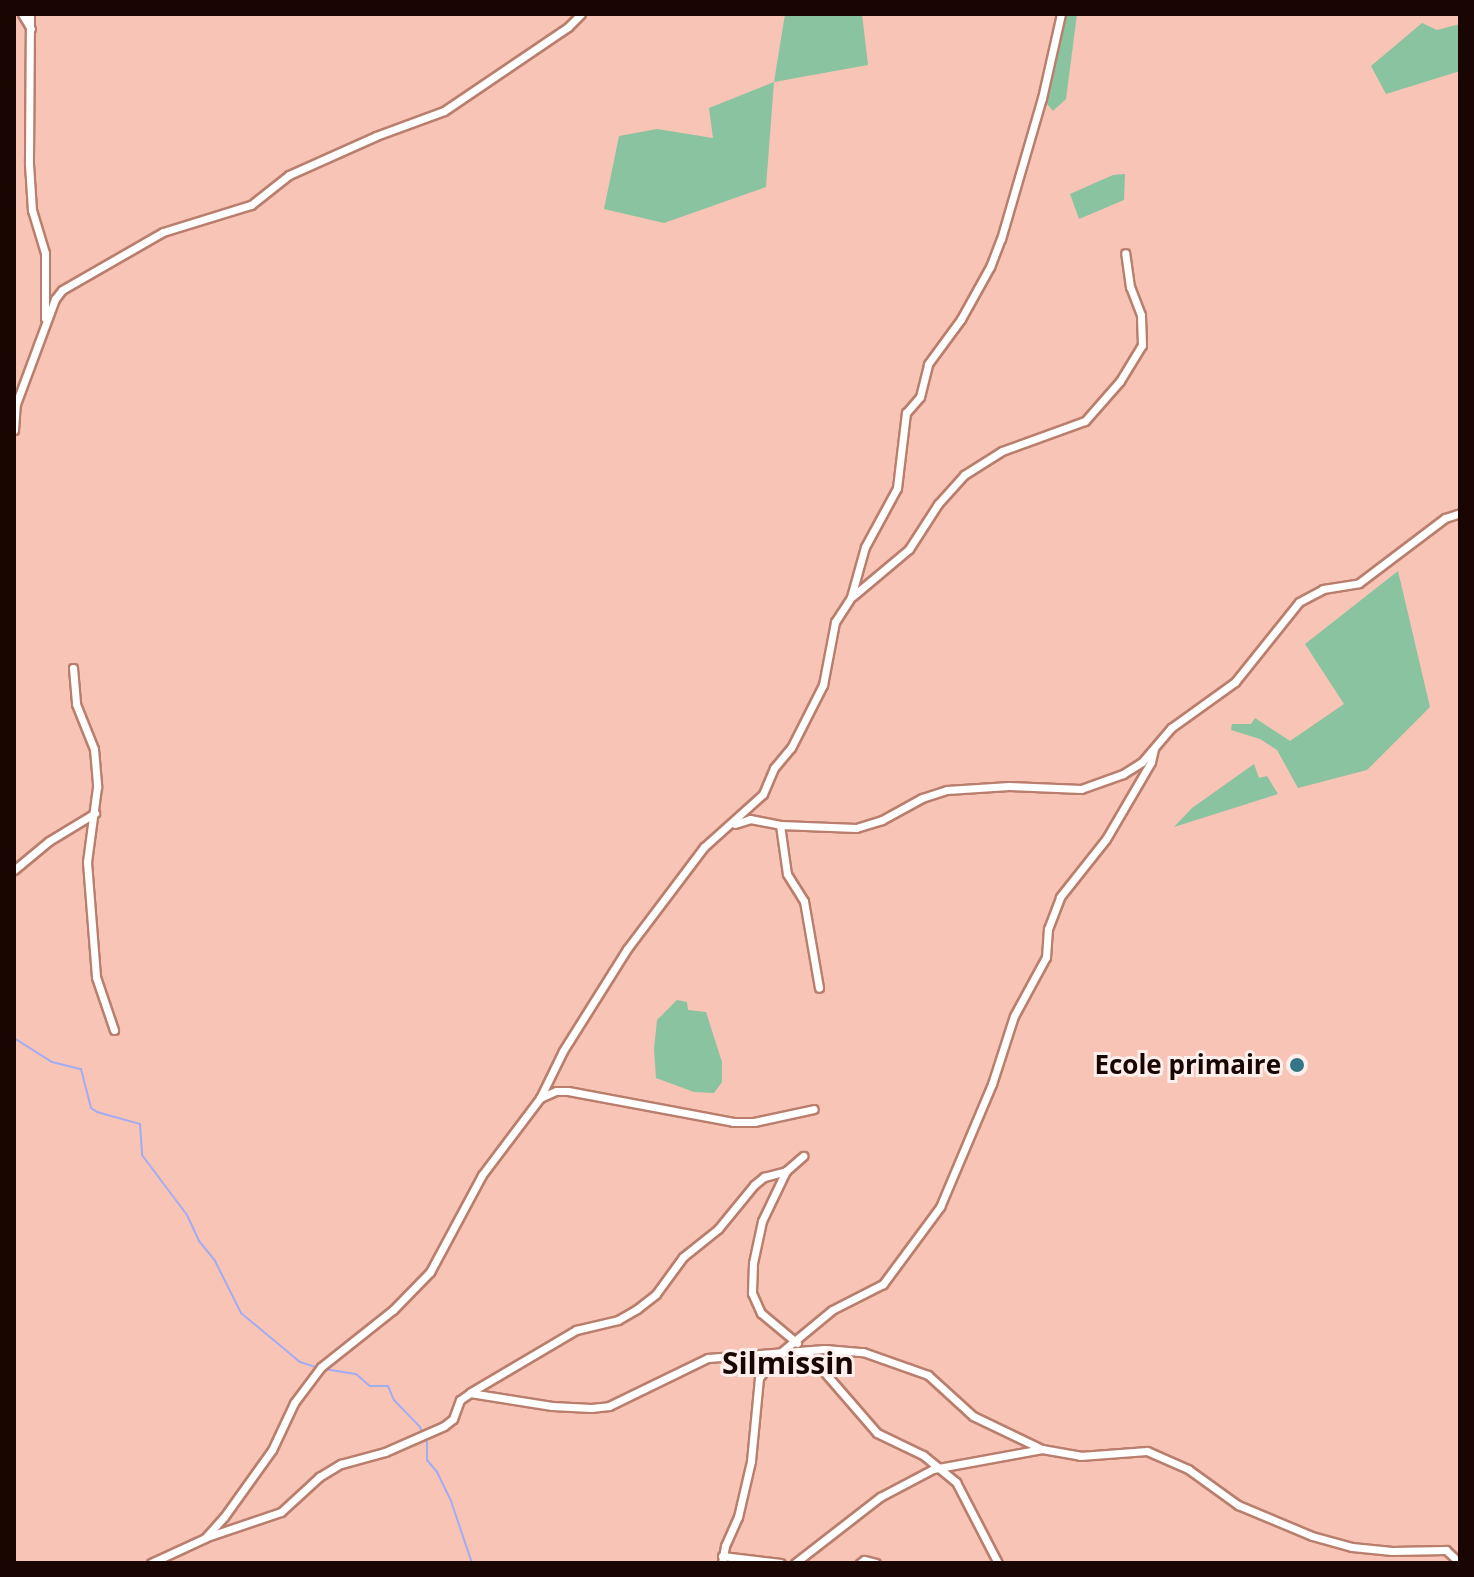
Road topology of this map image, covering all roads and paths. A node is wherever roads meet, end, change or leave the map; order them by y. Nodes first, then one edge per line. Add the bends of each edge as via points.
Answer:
1 (22, 14) edge
2 (30, 14) edge
3 (581, 14) edge
4 (1059, 14) edge
5 (32, 31) junction
6 (1125, 253) dead end
7 (45, 324) junction
8 (14, 430) edge
9 (1460, 513) edge
10 (851, 597) junction
11 (73, 668) dead end
12 (1154, 749) junction
13 (95, 813) junction
14 (780, 825) junction
15 (727, 828) junction
16 (14, 870) edge
17 (819, 988) dead end
18 (114, 1030) dead end
19 (540, 1098) junction
20 (814, 1109) dead end
21 (803, 1156) dead end
22 (786, 1171) junction
23 (795, 1341) junction
24 (806, 1351) junction
25 (783, 1352) junction
26 (470, 1393) junction
27 (1042, 1449) junction
28 (938, 1467) junction
29 (205, 1538) junction
30 (722, 1560) edge
31 (151, 1563) edge
32 (781, 1563) edge
33 (795, 1563) edge
34 (860, 1563) edge
35 (876, 1563) edge
36 (998, 1563) edge
37 (1460, 1563) edge

1 - 5 street
2 - 5 street
3 - 7 street via 454,106 289,175 251,205 163,232 78,279 55,299
4 - 10 street via 1042,98 1001,239 961,319 928,364 920,397 906,413 897,488 865,547
5 - 7 street via 29,164 32,210 45,253
6 - 10 street via 1141,315 1142,345 1103,402 1074,428 1002,451 964,475 914,543
7 - 8 street via 16,404
9 - 12 street via 1445,518 1359,583 1323,589 1299,602 1235,682 1171,728
10 - 15 street via 834,625 816,704 763,794
11 - 13 street via 76,704 94,749
12 - 14 street via 1129,771 1081,789 947,790 867,826
12 - 23 street via 1106,839 1060,897 1048,929 1046,957 1014,1016 992,1084 940,1207 883,1284 832,1310
13 - 16 street
13 - 18 street via 87,862 94,961
14 - 15 street via 750,819
14 - 17 street via 787,874 804,901
15 - 19 street via 675,883 627,949
19 - 20 street via 568,1091 733,1122
19 - 29 street via 482,1175 430,1272 400,1304 321,1367 294,1403 272,1450
21 - 22 street
22 - 23 street via 762,1221 751,1281 761,1313
22 - 26 street via 754,1185 718,1229 683,1257 656,1294 637,1309 618,1320 576,1330
23 - 24 street
23 - 25 street
24 - 25 street
24 - 27 street via 863,1352 928,1375 973,1416
24 - 28 street via 877,1433
25 - 26 street via 708,1358 609,1406 552,1406
25 - 30 street via 759,1378 751,1461
26 - 29 street via 444,1426 341,1464 281,1512
27 - 28 street
27 - 37 street via 1080,1456 1147,1451 1188,1469 1238,1505 1312,1536 1352,1547 1446,1550
28 - 33 street via 880,1497
28 - 36 street via 961,1489
29 - 31 street
30 - 32 street
34 - 35 street

